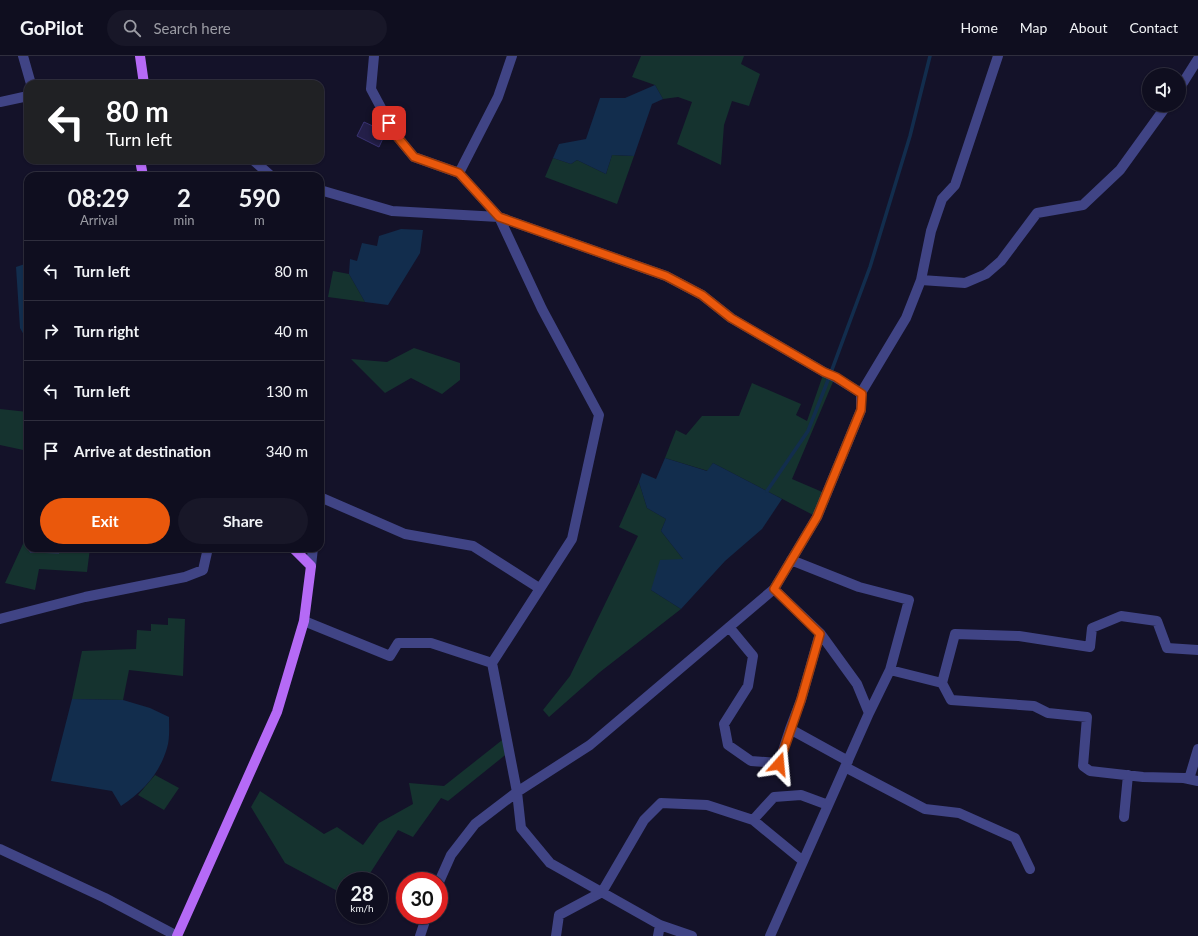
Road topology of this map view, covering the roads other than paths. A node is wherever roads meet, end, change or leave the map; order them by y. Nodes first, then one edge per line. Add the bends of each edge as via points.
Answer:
1 (23, 56) edge
2 (140, 56) edge
3 (374, 56) edge
4 (512, 56) edge
5 (998, 56) edge
6 (1198, 59) edge
7 (1186, 78) edge
8 (30, 80) edge
9 (143, 80) edge
10 (24, 97) edge
11 (0, 102) edge
12 (1162, 112) edge
13 (258, 164) edge
14 (267, 172) edge
15 (459, 173) junction
16 (324, 191) edge
17 (499, 217) junction
18 (920, 280) junction
19 (862, 394) junction
20 (324, 499) edge
21 (207, 552) edge
22 (297, 552) edge
23 (313, 552) edge
24 (791, 560) junction
25 (311, 566) junction
26 (539, 588) junction
27 (774, 589) junction
28 (0, 619) edge
29 (304, 621) junction
30 (729, 627) junction
31 (820, 634) junction
32 (1198, 650) edge
33 (492, 663) junction
34 (890, 670) junction
35 (942, 683) junction
36 (869, 713) junction
37 (790, 729) junction
38 (1198, 749) edge
39 (846, 764) junction
40 (1128, 775) junction
41 (1194, 780) edge
42 (516, 792) junction
43 (828, 805) junction
44 (1124, 817) dead end
45 (753, 820) junction
46 (0, 849) edge
47 (803, 861) junction
48 (1030, 869) dead end
49 (443, 872) edge
50 (602, 892) junction
51 (423, 924) edge
52 (660, 925) junction
53 (177, 936) edge
54 (420, 936) edge
55 (556, 936) edge
56 (658, 936) edge
57 (692, 936) edge
58 (770, 936) edge

1 - 8 street
2 - 9 main road
3 - 15 street via 371,89 395,134 414,157
4 - 15 street via 498,97
5 - 18 street via 955,185 942,199 931,231
6 - 7 street
10 - 11 street
12 - 18 street via 1120,170 1083,205 1037,213 1001,260 986,274 965,283
13 - 14 street
15 - 17 street
16 - 17 street via 392,210
17 - 19 street via 666,276 702,295 731,318
17 - 26 street via 542,310 599,416 572,539
18 - 19 street via 906,318
19 - 24 street via 861,410 817,517
20 - 26 street via 405,534 473,546
21 - 28 street via 203,570 185,577 85,597
22 - 25 main road
23 - 25 street
24 - 27 street
24 - 34 street via 859,588 909,600
25 - 29 main road
26 - 33 street
27 - 30 street
27 - 31 street
29 - 33 street via 390,656 398,643 431,643
29 - 53 main road via 277,712
30 - 37 street via 753,656 748,686 724,724 728,745 751,761 779,764
30 - 42 street via 590,745
31 - 36 street via 857,684
31 - 37 street
32 - 35 street via 1167,648 1156,621 1121,616 1092,628 1090,647 1019,636 955,634
33 - 42 street
34 - 35 street
34 - 36 street
35 - 40 street via 951,700 1034,706 1048,713 1086,717 1083,766 1090,771
36 - 39 street
37 - 39 street
38 - 41 street
39 - 43 street
39 - 48 street via 925,809 959,813 1015,838
40 - 41 street
40 - 44 street
42 - 49 street via 475,824 451,855
42 - 50 street via 521,828 550,863
43 - 45 street via 800,795 774,796
43 - 47 street
45 - 47 street
45 - 50 street via 707,805 661,803 644,820
46 - 53 street via 105,898
47 - 58 street
50 - 52 street
50 - 55 street via 559,915
51 - 54 street
52 - 56 street
52 - 57 street

